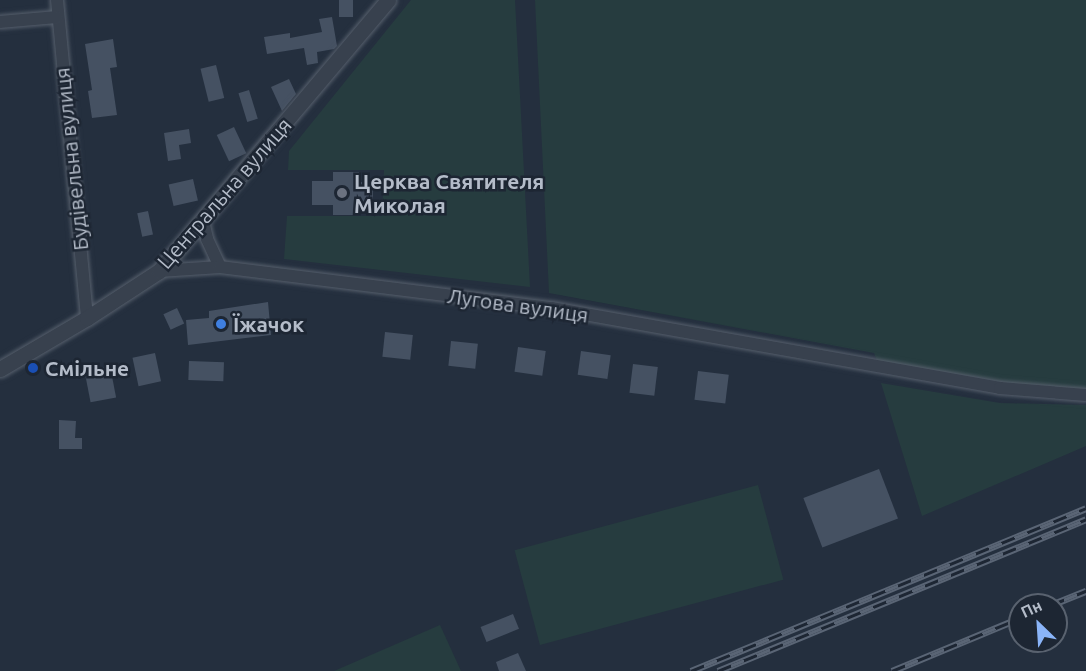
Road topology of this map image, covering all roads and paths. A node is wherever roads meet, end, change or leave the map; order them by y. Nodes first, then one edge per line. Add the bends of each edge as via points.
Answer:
1 (57, 0) edge
2 (388, 0) edge
3 (57, 17) junction
4 (0, 22) edge
5 (203, 221) junction
6 (220, 267) junction
7 (159, 271) junction
8 (87, 318) junction
9 (0, 369) edge
10 (1086, 395) edge

1 - 3 street, Будівельна вулиця
2 - 5 street, Центральна вулиця
3 - 4 street
3 - 8 street, Будівельна вулиця
5 - 6 street
5 - 7 street, Центральна вулиця
6 - 7 street, Лугова вулиця
6 - 10 street, Лугова вулиця via 551,308 1000,388
7 - 8 street, Центральна вулиця
8 - 9 street, Центральна вулиця

